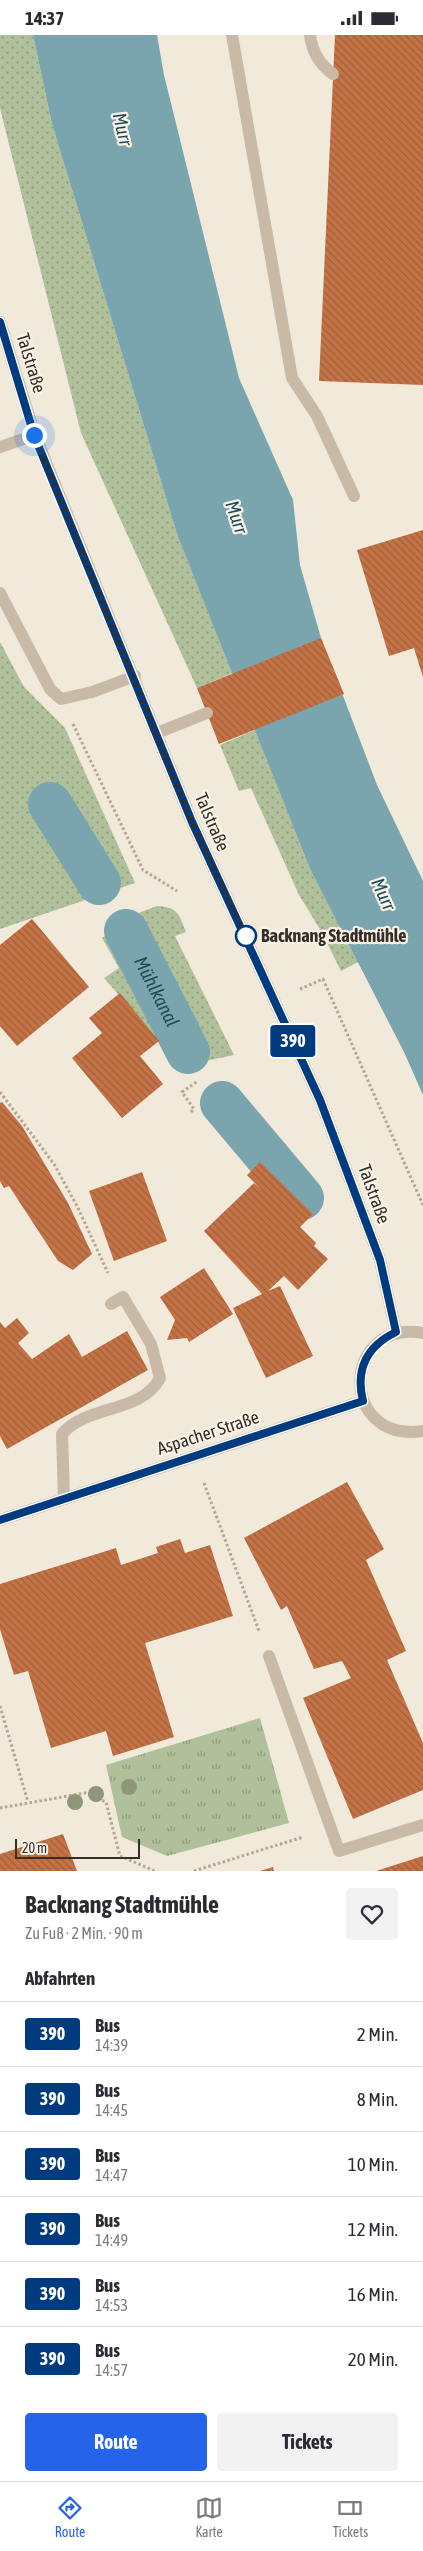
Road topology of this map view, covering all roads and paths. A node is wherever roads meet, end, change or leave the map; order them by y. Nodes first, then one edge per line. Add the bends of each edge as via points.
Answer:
1 (232, 35) edge
2 (310, 35) edge
3 (333, 74) dead end
4 (0, 322) edge
5 (34, 435) junction
6 (0, 447) edge
7 (354, 496) dead end
8 (0, 593) edge
9 (135, 676) junction
10 (61, 699) junction
11 (207, 713) dead end
12 (157, 733) junction
13 (177, 891) dead end
14 (325, 985) dead end
15 (198, 1081) dead end
16 (0, 1092) edge
17 (191, 1112) dead end
18 (423, 1205) edge
19 (102, 1264) dead end
20 (111, 1304) dead end
21 (396, 1332) junction
22 (423, 1333) edge
23 (363, 1401) junction
24 (423, 1431) edge
25 (194, 1456) junction
26 (64, 1499) junction
27 (0, 1520) edge
28 (269, 1657) joint
29 (0, 1706) edge
30 (28, 1802) junction
31 (0, 1808) edge
32 (423, 1825) edge
33 (277, 1845) dead end
34 (154, 1871) edge
35 (194, 1871) edge

1 - 7 street via 292,378 317,416
2 - 3 street via 315,55
4 - 5 street, Talstraße
5 - 6 street
5 - 9 street, Talstraße
8 - 10 street via 50,689
9 - 10 street via 92,692
9 - 12 street, Talstraße
10 - 13 path via 143,870
11 - 12 street
12 - 21 street, Talstraße via 192,822 320,1100 380,1260
14 - 18 path
15 - 17 path via 182,1092 194,1109
16 - 19 path via 54,1164 77,1206
20 - 26 street via 123,1297 151,1343 160,1378 155,1389 145,1397 80,1420 62,1434
21 - 22 street
21 - 23 street via 372,1348 364,1360 359,1387
23 - 24 street via 370,1414 395,1431
23 - 25 street, Aspacher Straße
25 - 26 street, Aspacher Straße
25 - 28 path
26 - 27 street, Aspacher Straße
28 - 32 street via 339,1851
29 - 30 path
30 - 31 path
30 - 34 path via 85,1793 106,1802 120,1856
33 - 35 path

